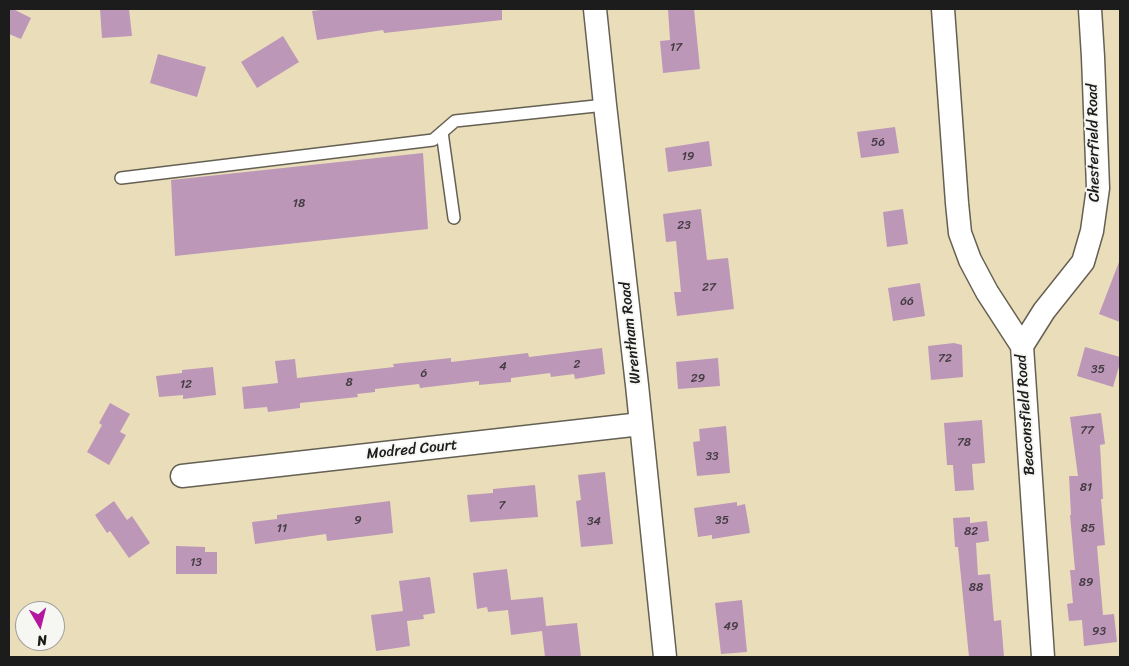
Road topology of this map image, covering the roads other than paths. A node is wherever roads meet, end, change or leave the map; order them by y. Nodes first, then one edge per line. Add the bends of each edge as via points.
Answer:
1 (595, 9) edge
2 (943, 9) edge
3 (1090, 9) edge
4 (605, 105) junction
5 (442, 132) junction
6 (121, 178) dead end
7 (454, 218) dead end
8 (1022, 346) junction
9 (641, 424) junction
10 (182, 476) dead end
11 (665, 657) edge
12 (1043, 657) edge

1 - 4 street, Wrentham Road
2 - 8 street, Beaconsfield Road via 960,233 987,292
3 - 8 street, Chesterfield Road via 1098,188 1092,231 1083,262 1044,311
4 - 5 lane via 455,121
4 - 9 street, Wrentham Road
5 - 6 lane via 433,140
5 - 7 lane
8 - 12 street, Beaconsfield Road
9 - 10 street, Modred Court
9 - 11 street, Wrentham Road

